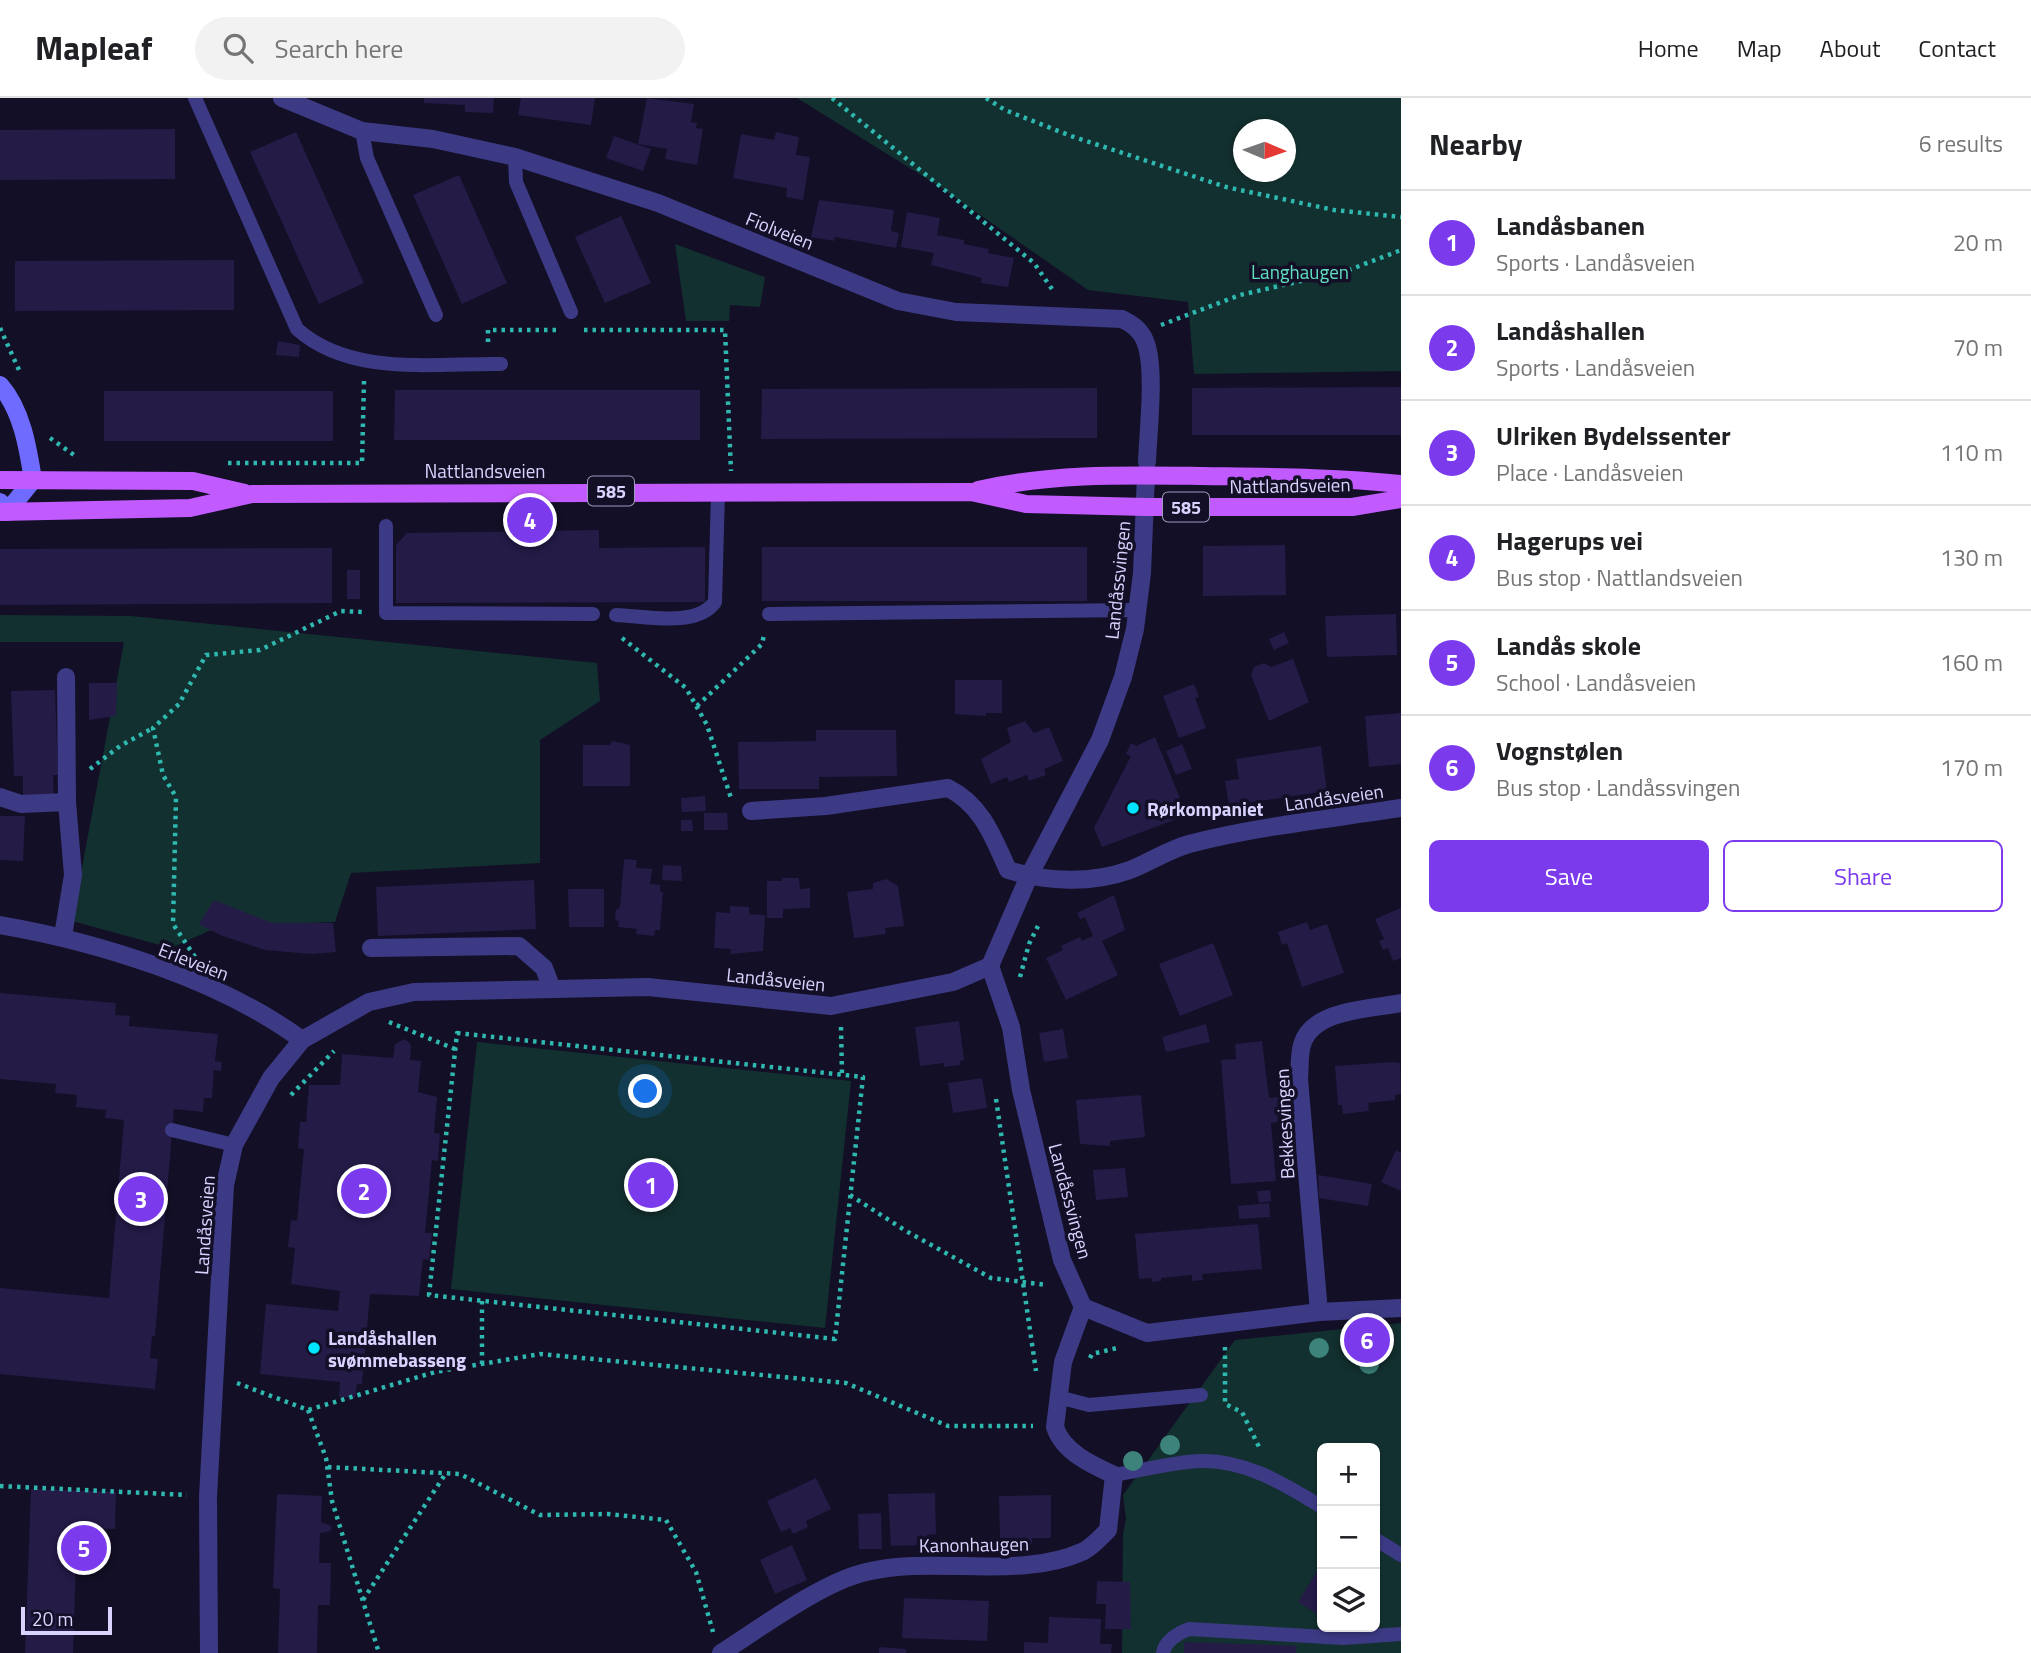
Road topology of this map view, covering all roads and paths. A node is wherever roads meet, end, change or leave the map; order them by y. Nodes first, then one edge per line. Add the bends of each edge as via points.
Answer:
1 (195, 98) edge
2 (282, 98) edge
3 (832, 98) edge
4 (986, 98) edge
5 (362, 131) junction
6 (514, 157) junction
7 (1401, 217) edge
8 (1401, 250) edge
9 (570, 312) dead end
10 (436, 315) dead end
11 (1072, 318) junction
12 (567, 330) dead end
13 (580, 330) dead end
14 (1141, 334) junction
15 (494, 364) joint
16 (0, 385) edge
17 (363, 406) dead end
18 (732, 457) dead end
19 (362, 463) dead end
20 (1147, 469) junction
21 (0, 480) edge
22 (33, 480) junction
23 (1401, 484) edge
24 (718, 492) junction
25 (971, 492) junction
26 (252, 494) junction
27 (1401, 499) edge
28 (1146, 508) junction
29 (2, 509) edge
30 (386, 526) dead end
31 (1138, 610) junction
32 (386, 613) junction
33 (593, 614) dead end
34 (769, 614) joint
35 (616, 615) dead end
36 (612, 630) dead end
37 (66, 677) dead end
38 (697, 706) junction
39 (153, 728) junction
40 (67, 772) junction
41 (0, 797) edge
42 (66, 802) junction
43 (1401, 808) edge
44 (751, 811) joint
45 (1029, 876) junction
46 (0, 926) edge
47 (63, 936) junction
48 (371, 948) dead end
49 (195, 961) dead end
50 (990, 966) junction
51 (552, 989) junction
52 (369, 1002) junction
53 (1401, 1003) edge
54 (840, 1005) junction
55 (400, 1018) dead end
56 (389, 1022) junction
57 (377, 1028) dead end
58 (302, 1040) junction
59 (341, 1044) dead end
60 (455, 1049) junction
61 (842, 1075) junction
62 (995, 1094) dead end
63 (284, 1104) dead end
64 (172, 1130) dead end
65 (234, 1145) junction
66 (850, 1195) junction
67 (1076, 1289) junction
68 (482, 1301) junction
69 (1083, 1307) junction
70 (1401, 1308) edge
71 (1320, 1312) junction
72 (1225, 1325) junction
73 (482, 1364) junction
74 (216, 1376) junction
75 (1037, 1380) dead end
76 (1201, 1395) dead end
77 (1058, 1397) junction
78 (308, 1410) junction
79 (1055, 1427) junction
80 (1261, 1451) dead end
81 (328, 1467) junction
82 (446, 1473) junction
83 (1114, 1475) junction
84 (0, 1486) edge
85 (208, 1497) junction
86 (1320, 1506) edge
87 (1380, 1542) edge
88 (1401, 1555) edge
89 (363, 1600) junction
90 (1401, 1634) edge
91 (718, 1647) edge
92 (209, 1653) edge
93 (379, 1653) edge
94 (1163, 1653) edge

1 - 15 lane via 297,329 306,338 365,363
2 - 5 street, Fiolveien
3 - 11 path via 1034,263
4 - 7 path via 1071,136 1226,187 1334,210
5 - 6 street, Fiolveien via 433,139
5 - 10 lane via 368,158
6 - 9 lane via 516,182
6 - 11 street, Fiolveien via 658,203 898,301 956,312
8 - 14 path via 1349,270 1240,295
11 - 14 street, Fiolveien via 1122,319
12 - 15 path via 488,330
13 - 18 path via 725,330
14 - 20 street via 1149,360
16 - 22 main road via 27,442
17 - 19 path
20 - 23 main road, Nattlandsveien / 585
20 - 25 main road, Nattlandsveien / 585 via 1028,478
20 - 28 street, Landåssvingen
21 - 22 main road, Nattlandsveien / 585
22 - 26 main road, Nattlandsveien / 585 via 193,481
22 - 29 main road
24 - 25 main road, Nattlandsveien / 585
24 - 26 main road, Nattlandsveien / 585
24 - 35 lane via 715,602 707,613 694,617
25 - 28 main road, Nattlandsveien / 585 via 1027,504
26 - 29 main road, Nattlandsveien / 585 via 190,508
27 - 28 main road, Nattlandsveien / 585 via 1352,507
28 - 31 street, Landåssvingen
30 - 32 lane
31 - 34 lane
31 - 45 street, Landåssvingen via 1123,677 1100,740
32 - 33 lane
32 - 39 path via 341,611 260,650 206,655 179,704
34 - 38 path via 762,644
36 - 38 path via 686,688
37 - 40 street
38 - 44 path via 727,793 736,806
39 - 40 path via 120,746 94,769
39 - 49 path via 163,775 176,797 173,924
40 - 42 street
41 - 42 street via 21,804
42 - 47 street via 73,875
43 - 45 street, Landåsveien via 1188,844 1128,870 1082,879
44 - 45 street via 826,806 948,788 961,794 985,819 1008,870
45 - 50 street, Landåssvingen
46 - 47 street, Erleveien
47 - 58 street, Erleveien via 201,984 266,1013
48 - 51 street via 519,946 544,968
50 - 54 street, Landåsveien via 953,982
50 - 67 street, Landåssvingen via 1011,1027 1021,1090 1062,1260
51 - 52 street, Landåsveien via 414,992
51 - 54 street, Landåsveien via 648,986
52 - 56 path
52 - 58 street, Landåsveien
53 - 71 street, Bekkesvingen via 1328,1018 1311,1029 1302,1044 1299,1079
54 - 61 path
55 - 56 path
56 - 57 path
56 - 60 path
58 - 65 street, Landåsveien via 271,1078
59 - 63 path
60 - 61 path via 457,1033
60 - 68 path via 429,1295
61 - 66 path via 863,1077
62 - 75 path
64 - 65 lane
65 - 74 street, Landåsveien via 225,1185
66 - 67 path via 991,1278
66 - 68 path via 835,1339
67 - 69 street, Landåssvingen
68 - 73 path
69 - 72 street via 1147,1333
69 - 77 street via 1063,1362
70 - 71 street
71 - 72 street
72 - 80 path via 1225,1404 1242,1412
73 - 78 path via 435,1372
73 - 79 path via 540,1354 846,1383 948,1426
74 - 78 path
74 - 85 street, Landåsveien
76 - 77 lane via 1089,1405
77 - 79 street
78 - 81 path
79 - 83 street via 1058,1437 1086,1463
81 - 82 path
81 - 89 path via 332,1501
82 - 89 path
82 - 91 path via 494,1488 540,1515 608,1514 666,1520 696,1572
83 - 86 lane via 1217,1462 1275,1479
83 - 91 street, Kanonhaugen via 1108,1530 1085,1550 1038,1564 864,1572
84 - 85 path
85 - 92 street, Landåsveien
87 - 88 lane
89 - 93 path
90 - 94 lane via 1343,1639 1189,1629 1178,1633

